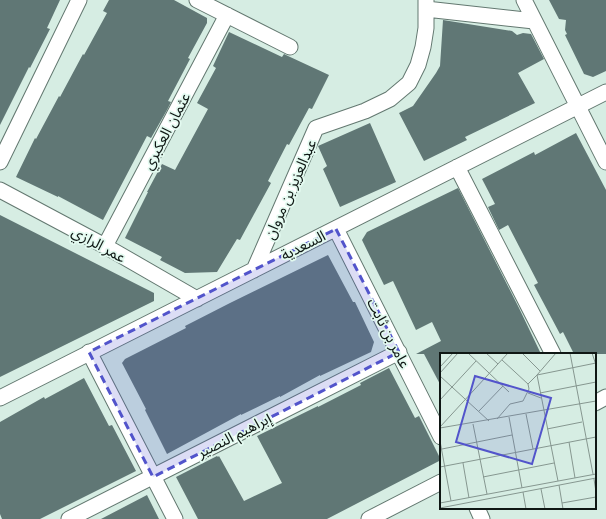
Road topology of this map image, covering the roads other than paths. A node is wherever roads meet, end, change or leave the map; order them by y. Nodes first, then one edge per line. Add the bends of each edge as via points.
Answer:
1 (79, 0) edge
2 (197, 0) edge
3 (524, 0) edge
4 (426, 4) edge
5 (227, 15) junction
6 (534, 21) junction
7 (290, 47) dead end
8 (606, 92) edge
9 (578, 106) junction
10 (0, 162) edge
11 (606, 162) edge
12 (457, 167) junction
13 (0, 190) edge
14 (336, 229) junction
15 (105, 246) junction
16 (254, 270) junction
17 (197, 299) junction
18 (90, 352) junction
19 (399, 352) junction
20 (552, 353) edge
21 (606, 397) edge
22 (0, 398) edge
23 (596, 402) edge
24 (440, 435) edge
25 (153, 477) junction
26 (440, 483) edge
27 (477, 509) edge
28 (70, 519) edge
29 (175, 519) edge
30 (369, 519) edge
31 (482, 519) edge

1 - 10 street
2 - 5 street
3 - 6 street
4 - 6 street
4 - 16 street, عبدالعزيز بن مروان via 423,47 409,83 384,102 316,128
5 - 7 street
5 - 15 street, عثمان العكبري
6 - 9 street
8 - 9 street, السعدية
9 - 11 street
9 - 12 street, السعدية
12 - 14 street, السعدية
12 - 20 street
13 - 15 street, عمر الرازي
14 - 16 street, السعدية
14 - 19 street, عامر بن ثابت
15 - 17 street, عمر الرازي
16 - 17 street, السعدية
17 - 18 street, السعدية
18 - 22 street, السعدية
18 - 25 street
19 - 24 street, عامر بن ثابت
19 - 25 street, إبراهيم النصير
21 - 23 street
25 - 28 street, إبراهيم النصير
25 - 29 street
26 - 30 street
27 - 31 street

